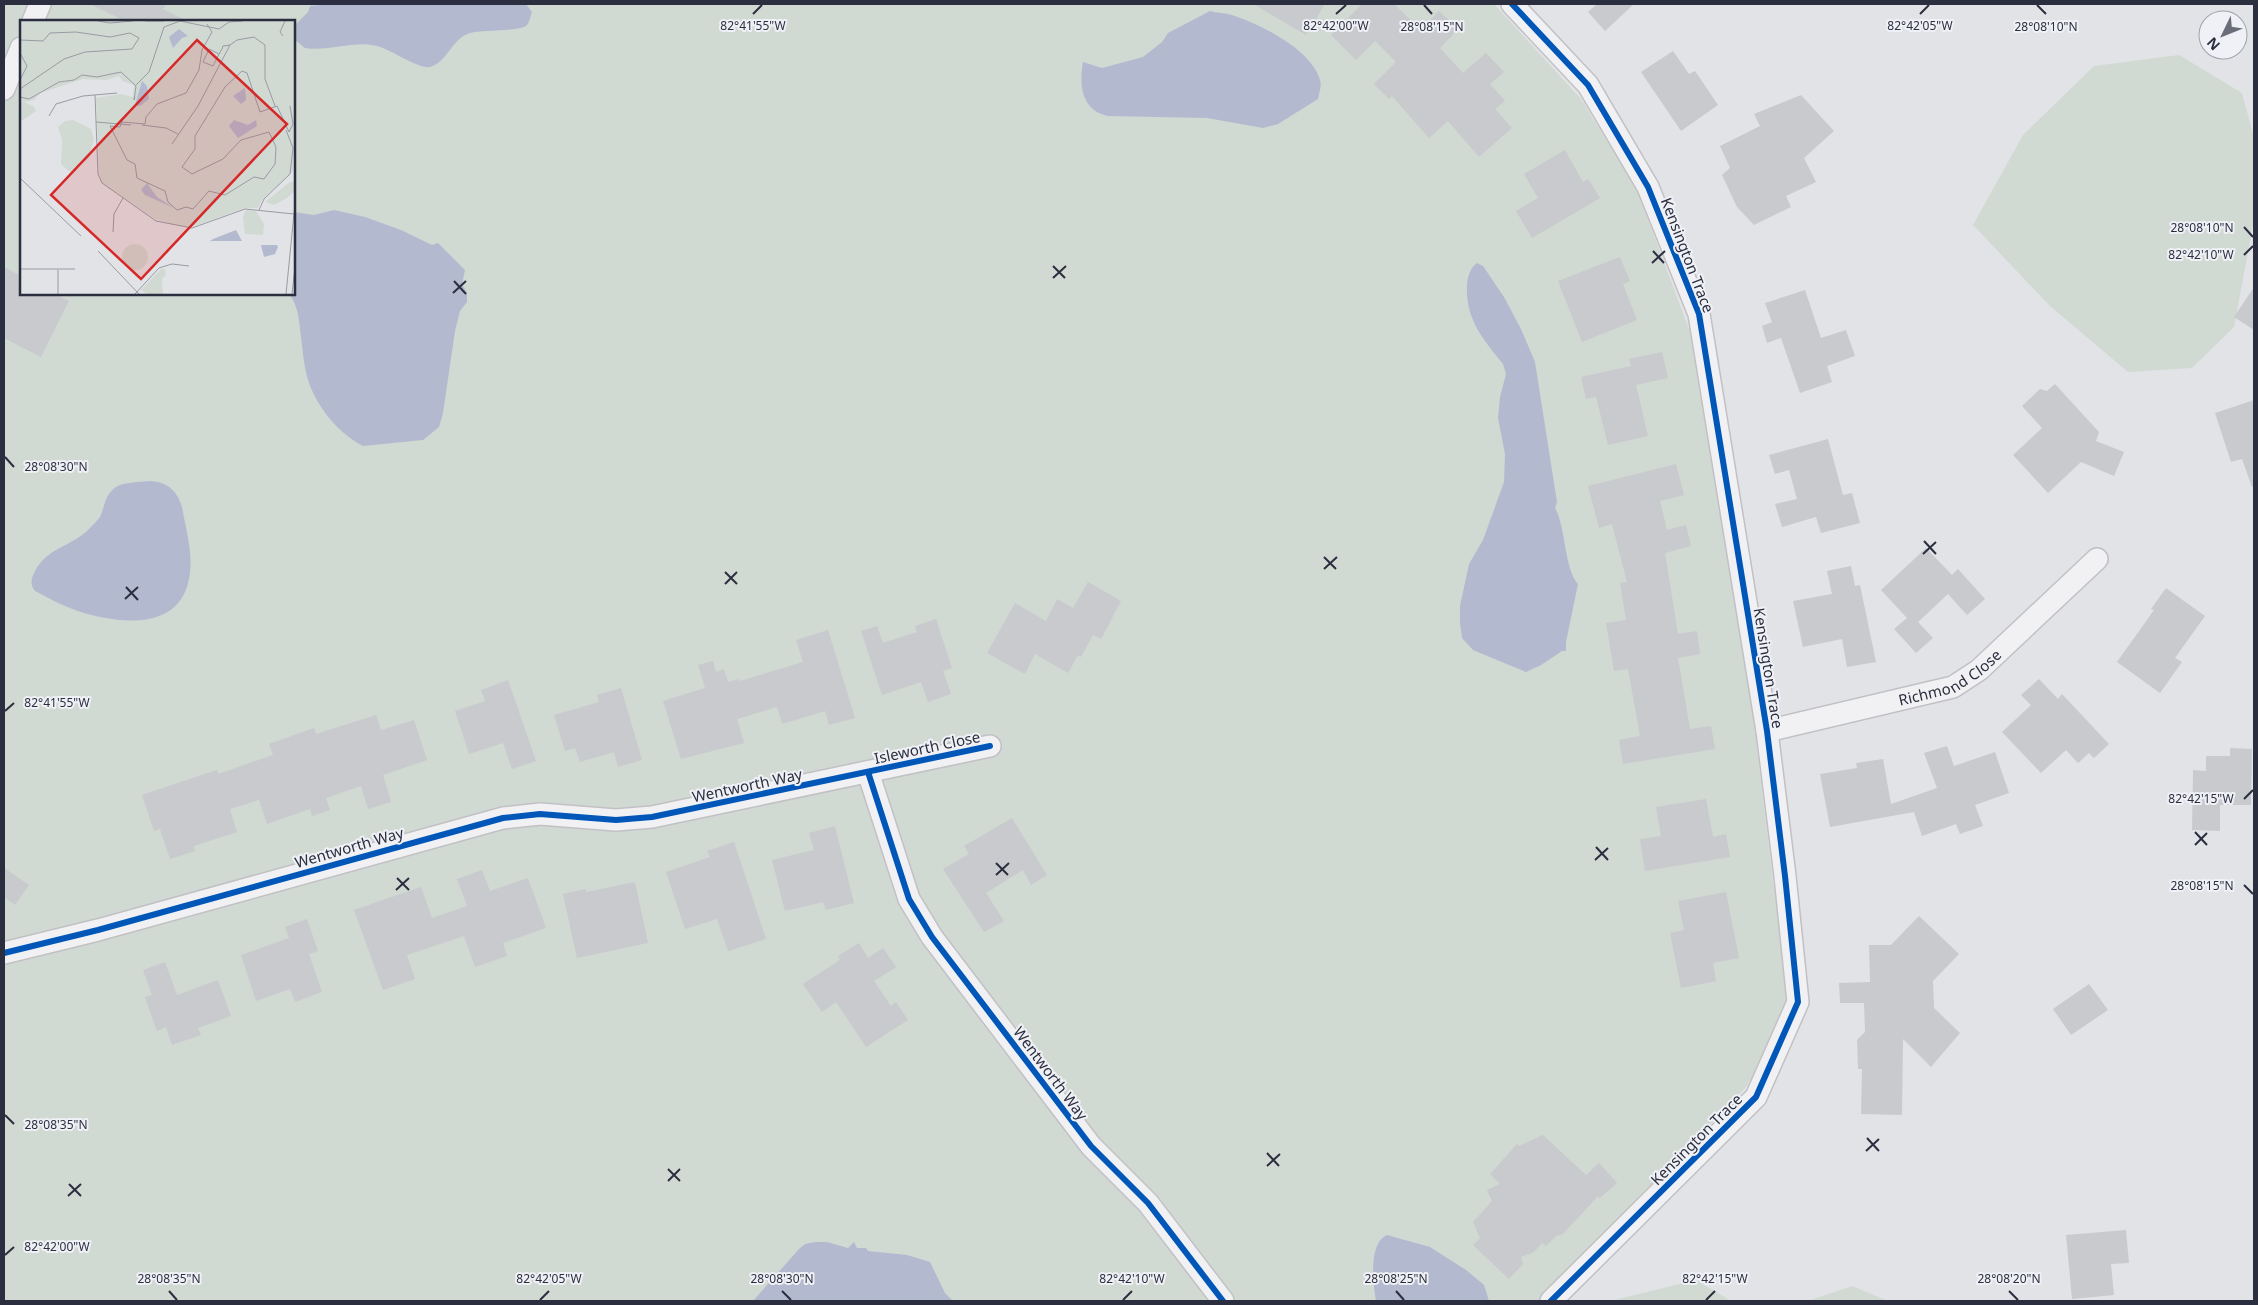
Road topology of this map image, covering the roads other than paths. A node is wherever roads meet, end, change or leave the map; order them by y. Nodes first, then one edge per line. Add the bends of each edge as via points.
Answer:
1 (40, 4) edge
2 (1512, 4) edge
3 (33, 20) edge
4 (20, 50) edge
5 (4, 89) edge
6 (2097, 559) dead end
7 (1767, 731) junction
8 (990, 746) dead end
9 (868, 772) junction
10 (4, 953) edge
11 (1223, 1301) edge
12 (1551, 1301) edge

1 - 3 street
2 - 7 street, Kensington Trace via 1588,85 1648,187 1699,314
4 - 5 street
6 - 7 street, Richmond Close via 1979,670 1953,687
7 - 12 street, Kensington Trace via 1798,1002 1756,1097
8 - 9 street, Isleworth Close
9 - 10 street, Wentworth Way via 652,817 616,820 540,814 503,818
9 - 11 street, Wentworth Way via 909,899 932,937 1090,1146 1148,1203

